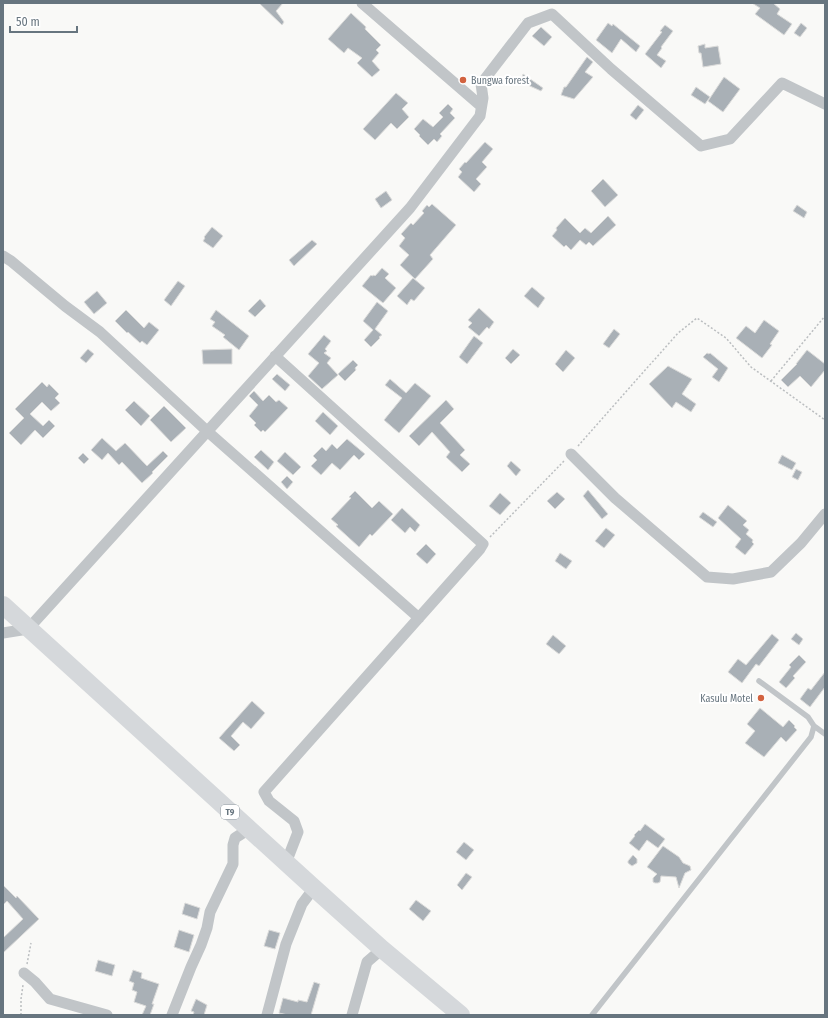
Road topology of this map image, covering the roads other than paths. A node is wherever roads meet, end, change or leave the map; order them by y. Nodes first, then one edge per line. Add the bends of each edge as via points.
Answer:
1 (362, 3) edge
2 (825, 104) edge
3 (481, 106) junction
4 (3, 256) edge
5 (275, 356) junction
6 (207, 431) junction
7 (571, 454) dead end
8 (825, 514) edge
9 (3, 605) edge
10 (419, 618) junction
11 (28, 629) junction
12 (3, 632) edge
13 (759, 681) dead end
14 (814, 726) junction
15 (825, 734) edge
16 (249, 829) junction
17 (286, 863) junction
18 (314, 888) junction
19 (382, 949) junction
20 (24, 973) dead end
21 (107, 1015) edge
22 (172, 1015) edge
23 (267, 1015) edge
24 (352, 1015) edge
25 (461, 1015) edge
26 (592, 1015) edge

1 - 3 street
2 - 3 street via 782,83 730,139 701,146 611,70 552,14 528,23 488,74 481,84
3 - 5 street via 480,116 410,208
4 - 6 street via 100,332
5 - 6 street
5 - 10 street via 484,544
6 - 10 street
6 - 11 street
7 - 8 street via 615,498 707,577 733,579 771,572 801,543
9 - 11 highway, T9
10 - 17 street via 264,792 269,801 294,821 298,832
11 - 12 street
11 - 16 highway, T9
13 - 14 lane via 808,717
14 - 15 lane
14 - 26 lane via 811,737
16 - 17 highway, T9
16 - 22 street via 235,838 232,869 210,912 201,945
17 - 18 highway, T9
18 - 19 highway, T9
18 - 23 street via 302,904 286,944
19 - 24 street via 367,962
19 - 25 highway, T9
20 - 21 street via 50,999

